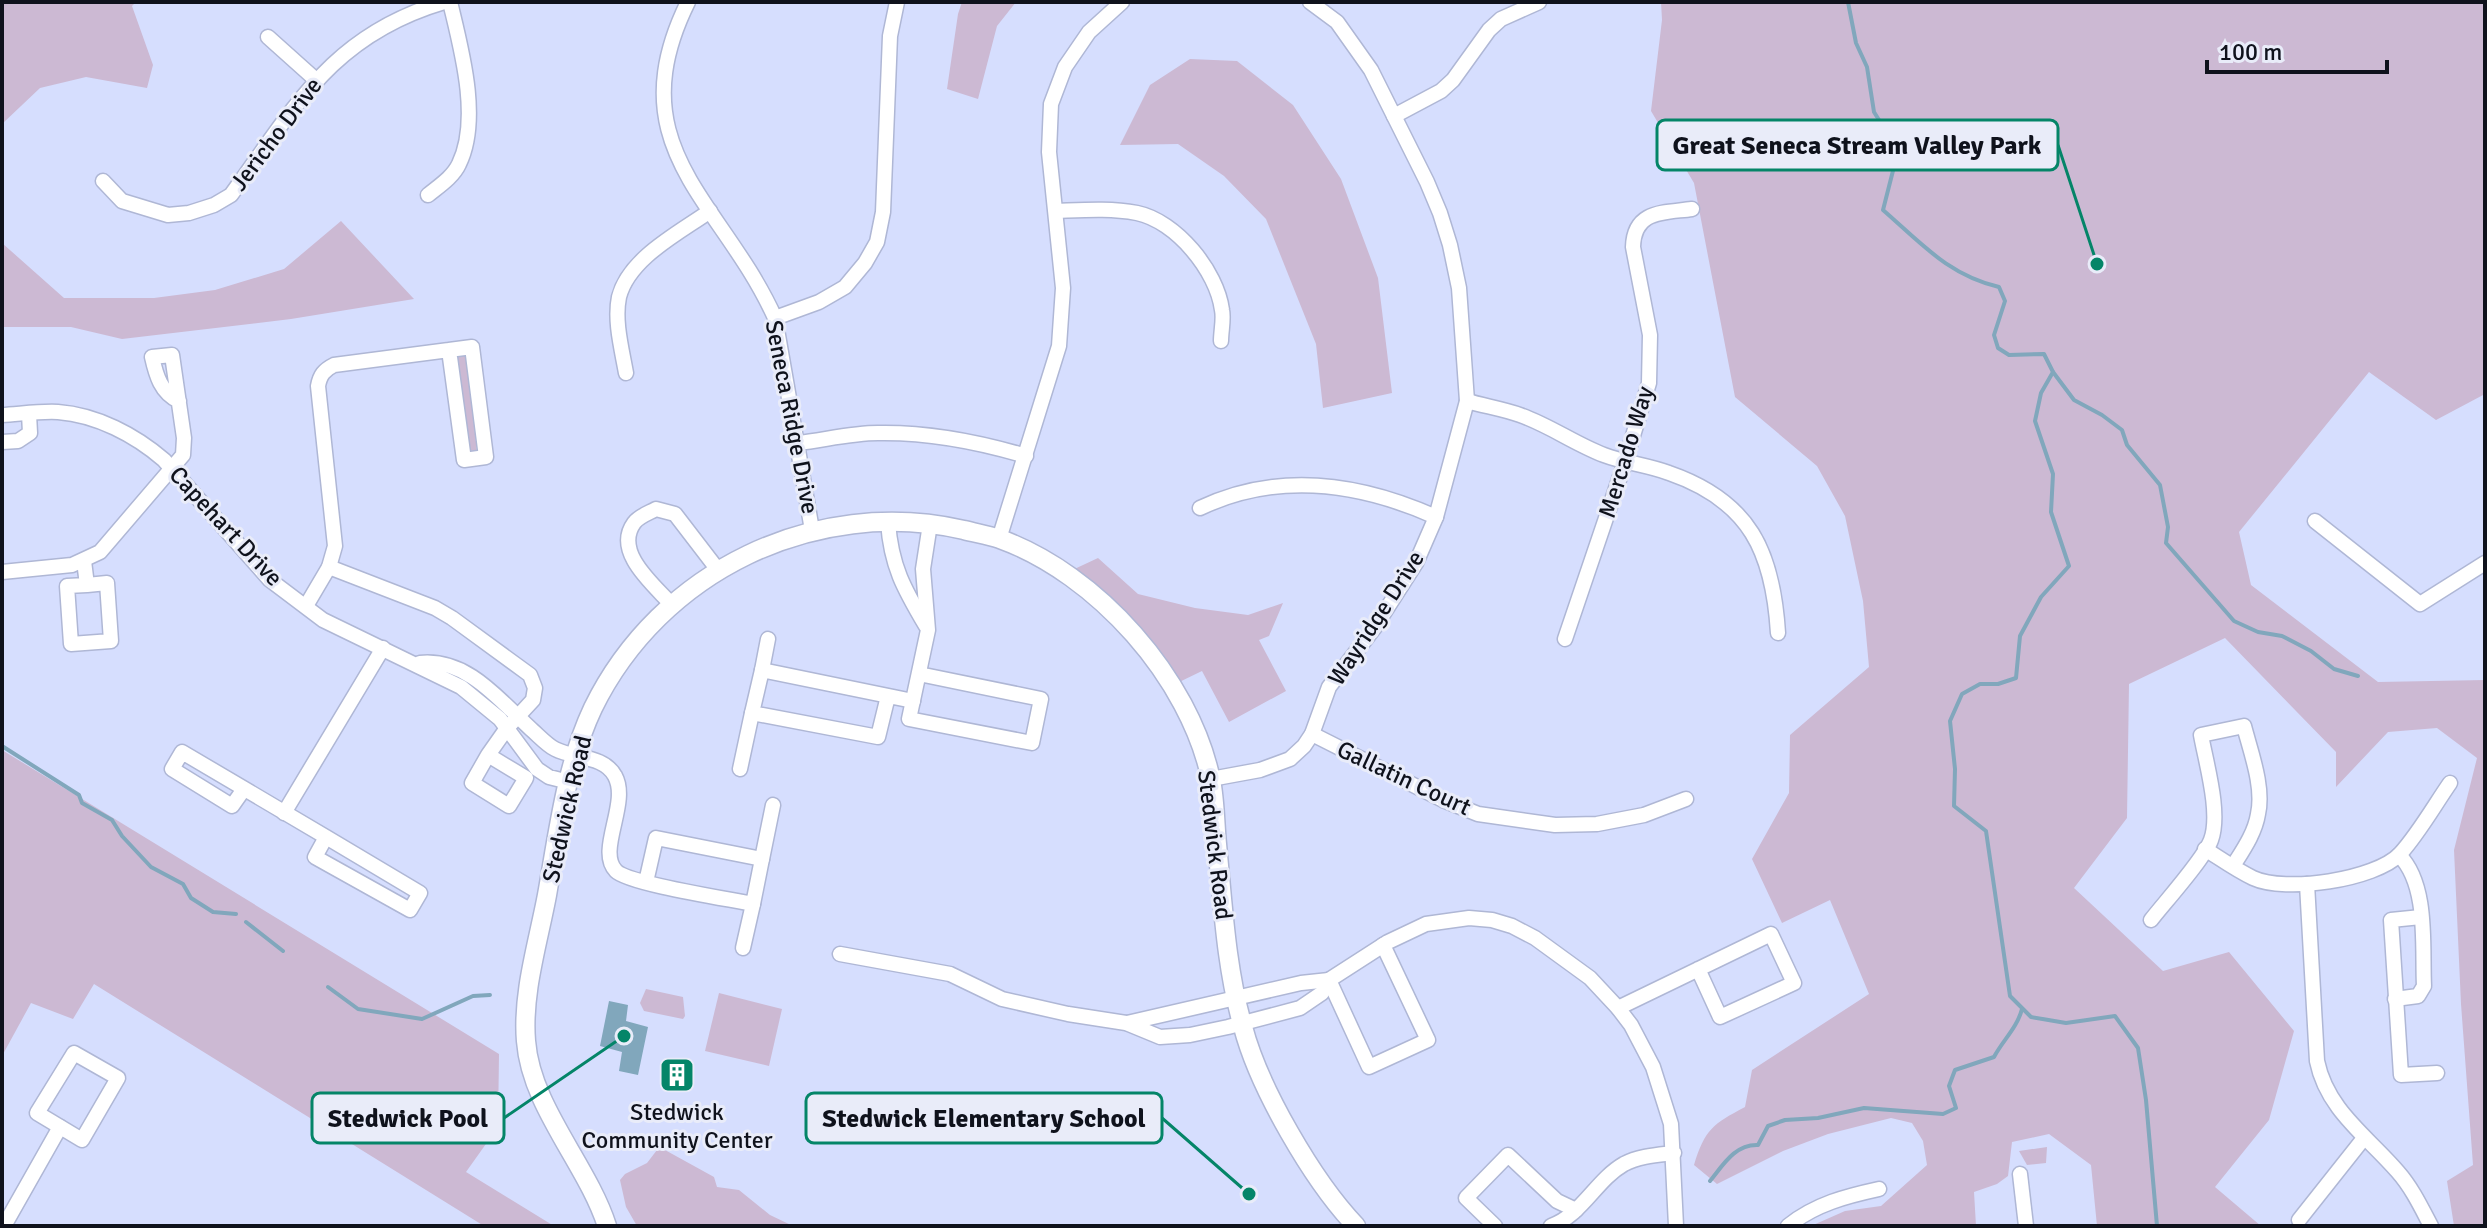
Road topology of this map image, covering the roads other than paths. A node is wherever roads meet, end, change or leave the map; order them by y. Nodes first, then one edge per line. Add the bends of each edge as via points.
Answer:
1 (444, 2) edge
2 (450, 2) edge
3 (688, 2) edge
4 (897, 2) edge
5 (1122, 2) edge
6 (1310, 2) edge
7 (1539, 2) edge
8 (268, 37) dead end
9 (316, 80) junction
10 (1394, 116) junction
11 (103, 181) dead end
12 (428, 195) dead end
13 (1692, 209) dead end
14 (710, 211) junction
15 (1057, 211) junction
16 (775, 318) junction
17 (1221, 341) dead end
18 (449, 350) junction
19 (626, 373) dead end
20 (179, 401) dead end
21 (1467, 401) junction
22 (29, 414) junction
23 (2, 415) edge
24 (2, 442) edge
25 (798, 443) junction
26 (1026, 456) junction
27 (1625, 462) junction
28 (172, 468) junction
29 (1200, 508) dead end
30 (1436, 517) junction
31 (2315, 521) dead end
32 (888, 522) junction
33 (930, 524) junction
34 (812, 530) junction
35 (999, 539) junction
36 (84, 561) junction
37 (2485, 563) edge
38 (329, 567) junction
39 (718, 570) junction
40 (2, 572) edge
41 (87, 585) junction
42 (671, 604) junction
43 (306, 606) junction
44 (928, 630) junction
45 (1778, 633) dead end
46 (768, 639) dead end
47 (1565, 639) dead end
48 (383, 648) junction
49 (762, 670) junction
50 (919, 674) junction
51 (888, 696) junction
52 (913, 701) junction
53 (752, 713) junction
54 (512, 722) junction
55 (1312, 734) junction
56 (488, 755) dead end
57 (575, 756) junction
58 (740, 769) dead end
59 (1211, 779) junction
60 (569, 782) junction
61 (2450, 783) dead end
62 (244, 789) junction
63 (1686, 799) dead end
64 (773, 805) dead end
65 (284, 813) junction
66 (326, 837) junction
67 (2205, 849) junction
68 (2399, 855) junction
69 (762, 859) junction
70 (2233, 866) junction
71 (646, 882) junction
72 (2307, 884) junction
73 (753, 904) junction
74 (2421, 917) junction
75 (2151, 920) dead end
76 (1383, 945) junction
77 (743, 948) dead end
78 (840, 954) dead end
79 (1698, 969) junction
80 (1329, 980) junction
81 (1237, 999) junction
82 (2395, 999) junction
83 (1618, 1008) junction
84 (1126, 1023) junction
85 (1241, 1023) junction
86 (2437, 1073) dead end
87 (60, 1127) junction
88 (2364, 1138) junction
89 (1674, 1153) junction
90 (2020, 1174) dead end
91 (1879, 1189) dead end
92 (1576, 1210) junction
93 (2299, 1220) dead end
94 (4, 1226) edge
95 (607, 1226) edge
96 (1356, 1226) edge
97 (1495, 1226) edge
98 (1551, 1226) edge
99 (1676, 1226) edge
100 (1788, 1226) edge
101 (2026, 1226) edge
102 (2431, 1226) edge

1 - 9 street, Jericho Drive via 369,35
2 - 12 street via 465,65 468,133 460,163
3 - 14 street, Seneca Ridge Drive via 670,46 664,109 687,177
4 - 16 street via 890,36 883,212 877,242 845,287
5 - 15 street via 1089,32 1065,67 1051,104 1049,152
6 - 10 street, Wayridge Drive via 1337,22 1371,70
7 - 10 street via 1501,19 1447,85
8 - 9 street
9 - 11 street, Jericho Drive via 231,195 214,205 189,213 158,212 122,201
10 - 21 street, Wayridge Drive via 1450,245 1464,331
13 - 27 street, Mercado Way via 1654,214 1634,233 1650,363
14 - 16 street, Seneca Ridge Drive via 763,290
14 - 19 street via 650,254 619,297
15 - 17 street via 1111,209 1140,214 1170,230 1191,248 1212,282 1222,310
15 - 26 street via 1063,288 1059,346
16 - 25 street, Seneca Ridge Drive
18 - 18 street via 472,347 486,457 464,460
18 - 38 street via 334,365 320,377 334,523
20 - 28 street via 185,448
21 - 27 street via 1519,415
21 - 30 street, Wayridge Drive
22 - 23 street, Capehart Drive
22 - 24 street via 30,433
22 - 28 street, Capehart Drive via 81,415 103,423 149,447
25 - 26 street via 903,433
25 - 34 street, Seneca Ridge Drive
26 - 35 street
27 - 45 street via 1673,474 1709,491 1746,523 1768,565
27 - 47 street, Mercado Way
28 - 36 street via 100,552
28 - 43 street, Capehart Drive via 270,580
29 - 30 street via 1260,488 1311,484 1376,494
30 - 55 street, Wayridge Drive via 1416,563 1329,687
31 - 37 street via 2420,604
32 - 33 street, Stedwick Road
32 - 34 street, Stedwick Road
32 - 44 street via 896,572
33 - 35 street, Stedwick Road
33 - 44 street via 923,569
34 - 39 street, Stedwick Road via 753,550
35 - 59 street, Stedwick Road via 1068,575 1102,600 1146,646 1192,725
36 - 40 street
36 - 41 street
38 - 43 street
38 - 54 street via 435,608 530,675 533,700
39 - 42 street, Stedwick Road
39 - 42 street via 675,514 656,509 636,520 627,544 631,556
41 - 41 street via 107,583 111,641 71,644 67,586
42 - 57 street, Stedwick Road via 617,666
43 - 48 street, Capehart Drive via 323,620
44 - 50 street
46 - 49 street
48 - 54 street, Capehart Drive via 416,663 437,662 474,677
48 - 65 street
49 - 51 street
49 - 53 street
50 - 52 street
50 - 52 street via 1041,699 1032,743 909,719
51 - 52 street
51 - 53 street via 878,737
53 - 58 street
54 - 56 street
54 - 57 street, Capehart Drive
54 - 60 street, Capehart Drive via 537,769
55 - 59 street, Wayridge Drive via 1290,759
55 - 63 street, Gallatin Court via 1478,814 1555,825 1597,824 1644,815
57 - 60 street, Stedwick Road
57 - 71 street, Capehart Drive via 597,761 617,778 619,808 610,861 623,876
59 - 81 street, Stedwick Road via 1226,941
60 - 95 street, Stedwick Road via 526,1004 526,1041 541,1095
61 - 68 street
62 - 62 street via 232,806 172,769 182,752
62 - 65 street
64 - 69 street
65 - 66 street
66 - 66 street via 420,893 410,910 315,857
67 - 70 street
67 - 70 street via 2214,826 2201,735 2244,726 2259,814
67 - 75 street
68 - 72 street via 2337,881
68 - 74 street via 2415,878
69 - 71 street via 656,838
69 - 73 street
70 - 72 street via 2255,879
71 - 73 street
72 - 88 street via 2320,1074 2339,1109
73 - 77 street
74 - 82 street via 2422,992
74 - 82 street via 2391,920
76 - 80 street
76 - 80 street via 1428,1040 1369,1067
76 - 83 street via 1426,924 1492,920 1553,950
78 - 84 street via 950,974 1002,999
79 - 79 street via 1771,934 1794,983 1720,1017
79 - 83 street
80 - 81 street
80 - 85 street via 1322,993 1300,1008
81 - 84 street
81 - 85 street, Stedwick Road
82 - 86 street via 2401,1075
83 - 89 street via 1664,1094
84 - 85 street via 1160,1037
85 - 96 street, Stedwick Road via 1285,1124
87 - 87 street via 37,1113 74,1053 118,1078 82,1140
87 - 94 street
88 - 93 street
88 - 102 street via 2413,1191
89 - 92 street via 1622,1165
89 - 99 street
90 - 101 street
91 - 100 street via 1823,1205
92 - 97 street via 1557,1201 1508,1155 1466,1198
92 - 98 street

